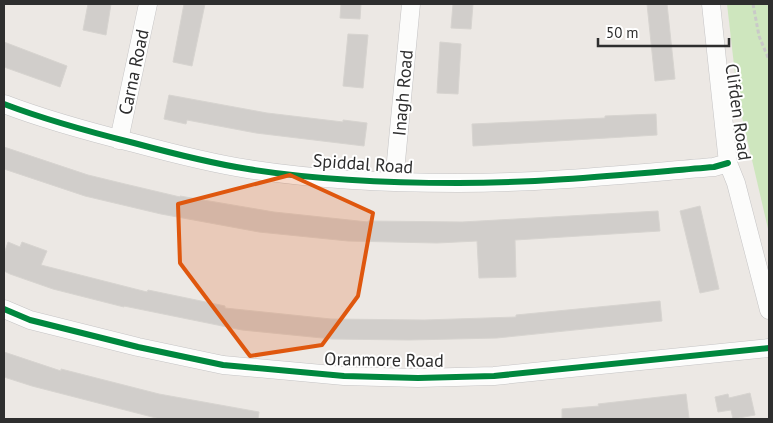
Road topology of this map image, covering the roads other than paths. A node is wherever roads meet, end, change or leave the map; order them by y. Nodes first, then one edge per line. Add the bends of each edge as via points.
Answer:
1 (148, 4) edge
2 (411, 4) edge
3 (711, 4) edge
4 (4, 104) edge
5 (119, 140) junction
6 (728, 163) junction
7 (394, 182) junction
8 (4, 309) edge
9 (769, 310) edge
10 (769, 348) edge

1 - 5 street, Carna Road
2 - 7 street, Inagh Road
3 - 6 street, Clifden Road
4 - 5 street, Spiddal Road
5 - 7 street, Spiddal Road via 249,169
6 - 7 street, Spiddal Road via 714,168 569,179
6 - 9 street, Clifden Road
8 - 10 street, Oranmore Road via 30,320 223,365 344,376 494,376

